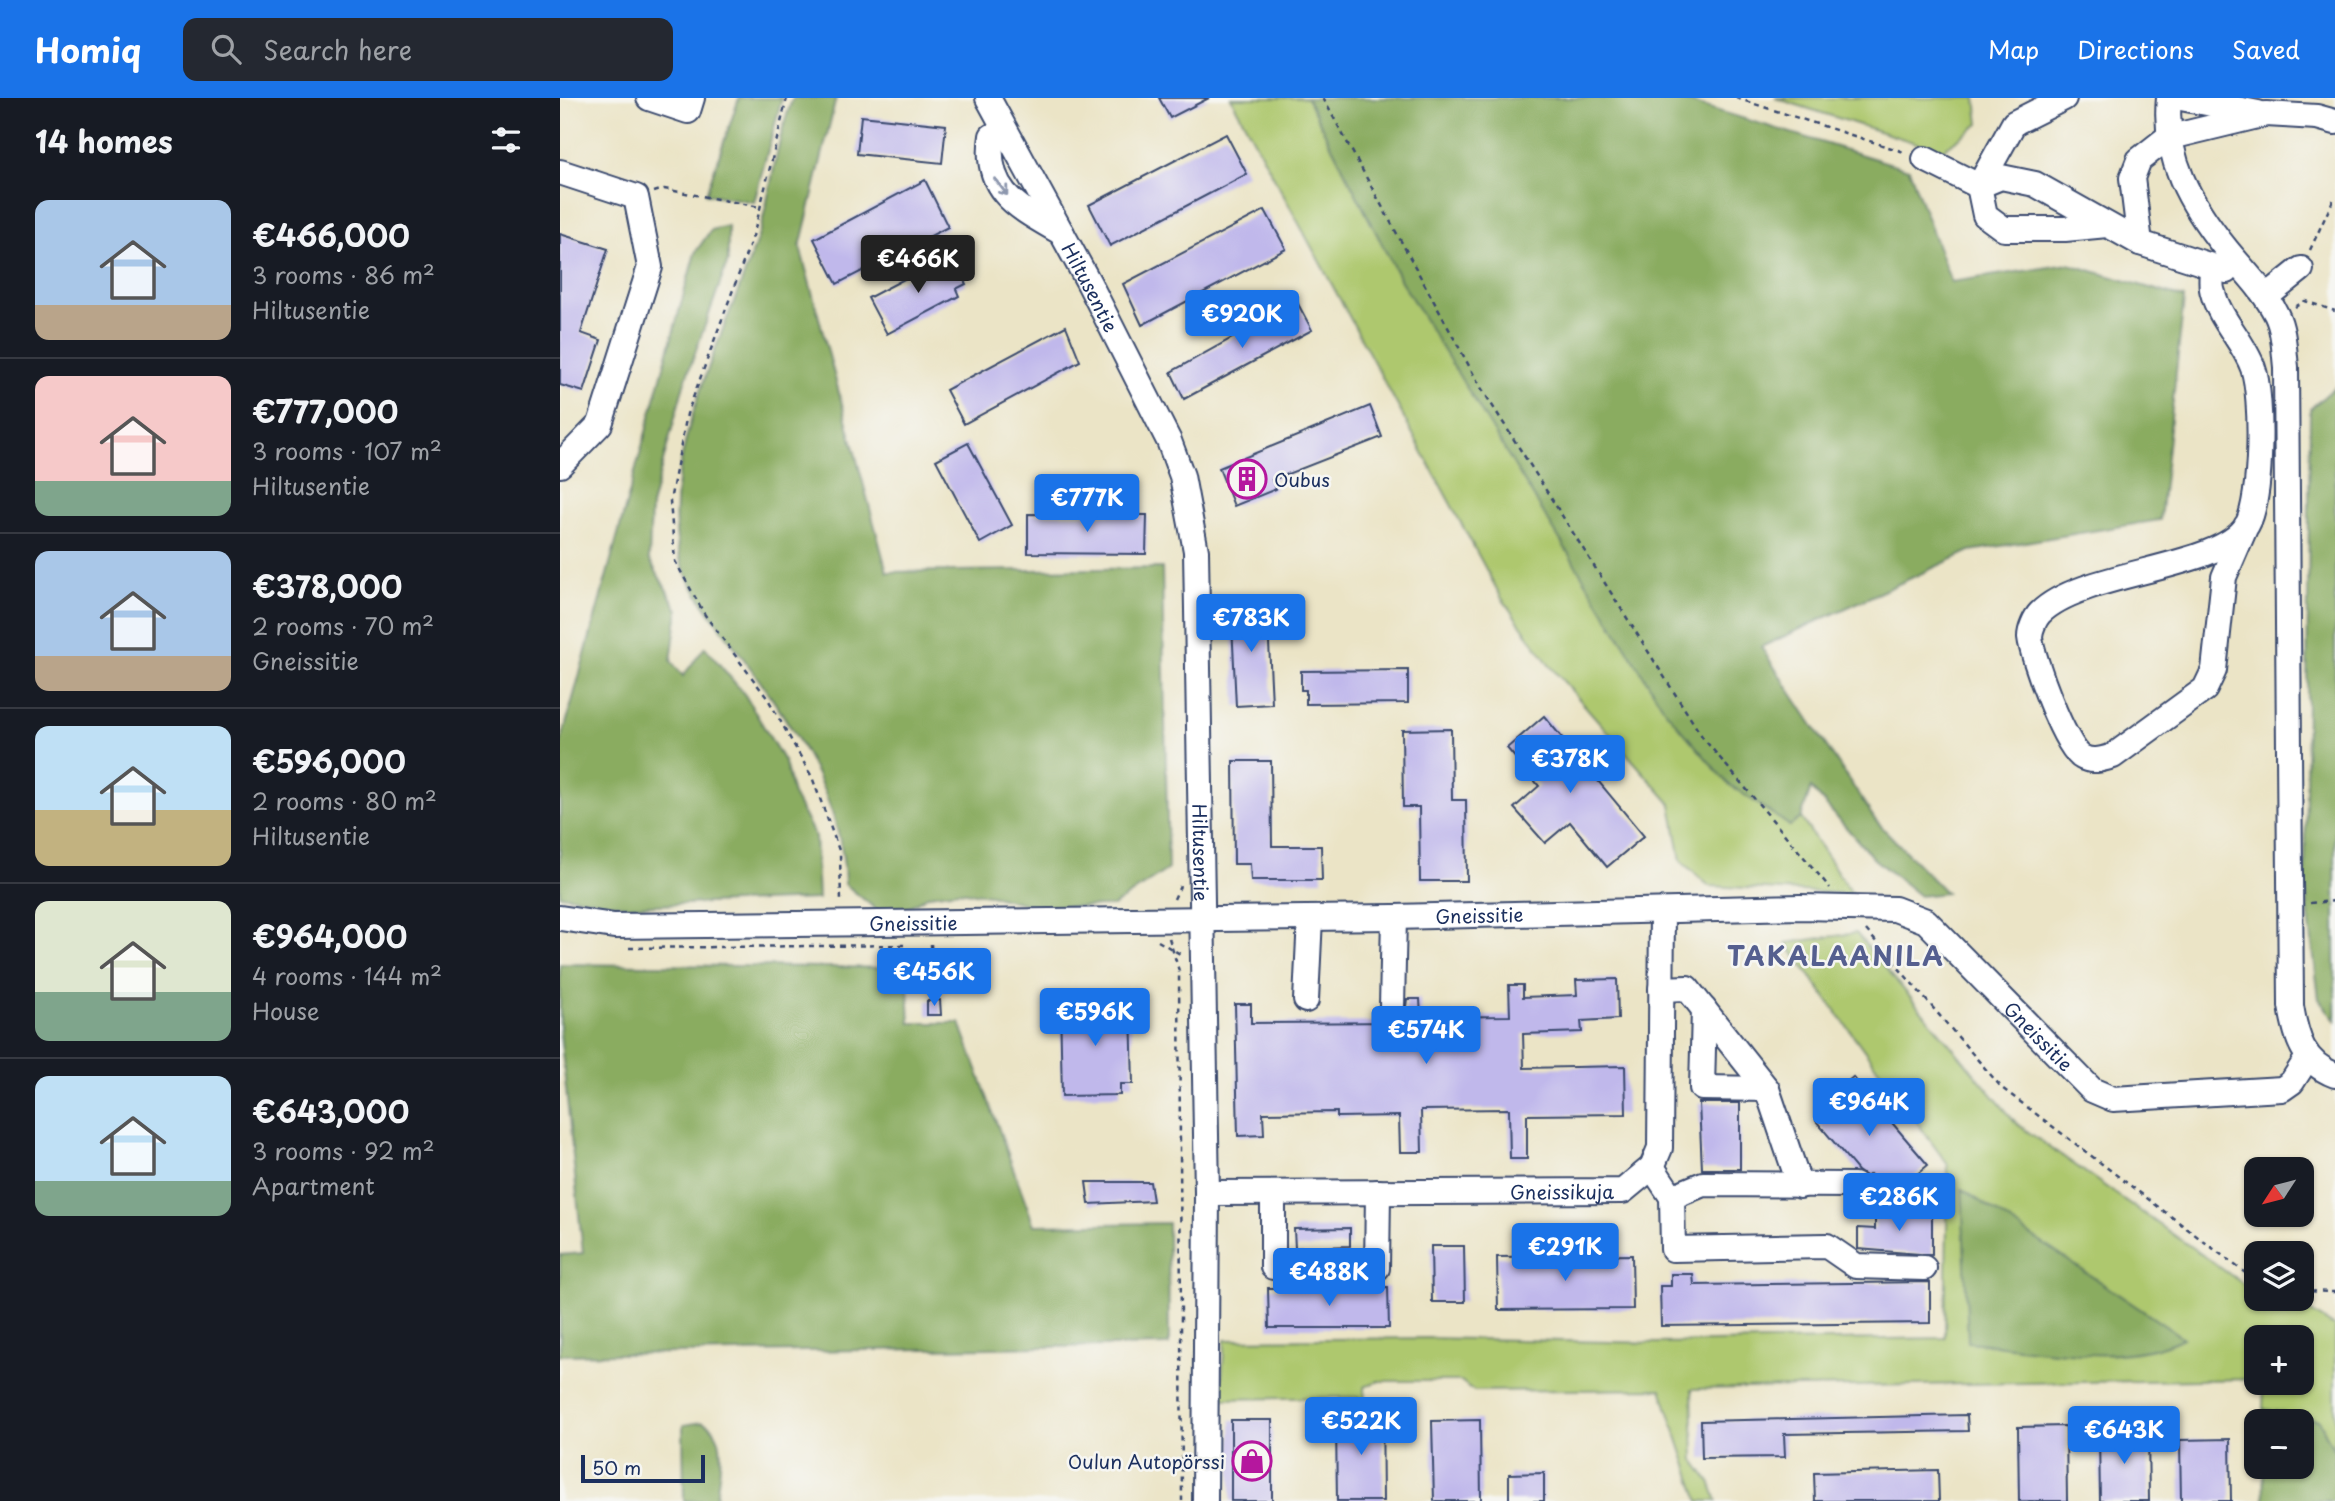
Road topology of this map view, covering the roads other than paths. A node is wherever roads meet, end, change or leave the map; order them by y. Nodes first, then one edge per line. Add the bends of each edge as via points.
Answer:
1 (649, 98) edge
2 (692, 98) edge
3 (988, 98) edge
4 (2064, 98) edge
5 (2169, 98) edge
6 (2181, 98) edge
7 (2266, 114) junction
8 (2335, 122) edge
9 (1004, 129) junction
10 (2167, 138) junction
11 (1925, 159) road end
12 (560, 172) edge
13 (1979, 186) junction
14 (2107, 225) junction
15 (1062, 233) junction
16 (2140, 243) junction
17 (2212, 267) junction
18 (2301, 269) road end
19 (2265, 297) junction
20 (560, 466) edge
21 (2246, 526) junction
22 (1662, 911) junction
23 (1394, 917) junction
24 (560, 918) edge
25 (1310, 918) junction
26 (1201, 919) junction
27 (1661, 989) junction
28 (1306, 1000) dead end
29 (1392, 1006) dead end
30 (1704, 1009) junction
31 (2308, 1057) junction
32 (2335, 1075) edge
33 (1767, 1088) junction
34 (1652, 1167) junction
35 (1854, 1185) dead end
36 (1800, 1186) junction
37 (1378, 1192) junction
38 (1207, 1193) junction
39 (1273, 1193) junction
40 (1672, 1197) junction
41 (1924, 1268) dead end
42 (1205, 1501) edge

1 - 2 street via 688,111
3 - 9 street, Hiltusentie
4 - 13 street via 2014,123
5 - 10 street
6 - 7 street
7 - 8 street
7 - 10 street
9 - 15 street, Hiltusentie
9 -> 15 street, Hiltusentie via 992,136 989,156 999,189
10 - 16 street via 2139,160 2132,178
10 - 19 street via 2177,169 2205,218
11 - 13 street
12 - 20 street via 636,197 650,267 600,424
13 - 14 street via 2001,177 2035,184
13 - 14 street via 1985,215 2004,229
14 - 16 street
15 - 26 street, Hiltusentie via 1148,397 1182,476 1196,551
16 - 17 street
17 - 19 street
17 - 21 street via 2213,293 2252,366 2260,393 2253,505
18 - 19 street
19 - 31 street via 2286,367 2291,1006
21 - 21 street via 2222,547 2069,594 2039,614 2030,633 2033,653 2069,742 2081,757 2095,761 2113,756 2206,689 2214,670 2224,577
22 - 23 street, Gneissitie
22 - 27 street
22 - 31 street, Gneissitie via 1895,909 1926,921 2092,1090 2113,1099 2282,1089
23 - 25 street, Gneissitie
23 - 29 street
24 - 26 street, Gneissitie via 614,926 841,921 1162,930
25 - 26 street, Gneissitie
25 - 28 street
26 - 38 street, Hiltusentie
27 - 30 street via 1687,988
27 - 34 street via 1660,1148
30 - 33 street
30 - 33 street via 1702,1088
31 - 32 street
33 - 36 street
34 - 37 street, Gneissikuja via 1623,1191
34 - 40 street
35 - 36 street
36 - 40 street via 1703,1184
37 - 39 street, Gneissikuja
37 - 39 street via 1377,1268 1273,1267
38 - 39 street, Gneissikuja
38 - 42 street, Hiltusentie
40 - 41 street via 1673,1248 1827,1246 1856,1266

